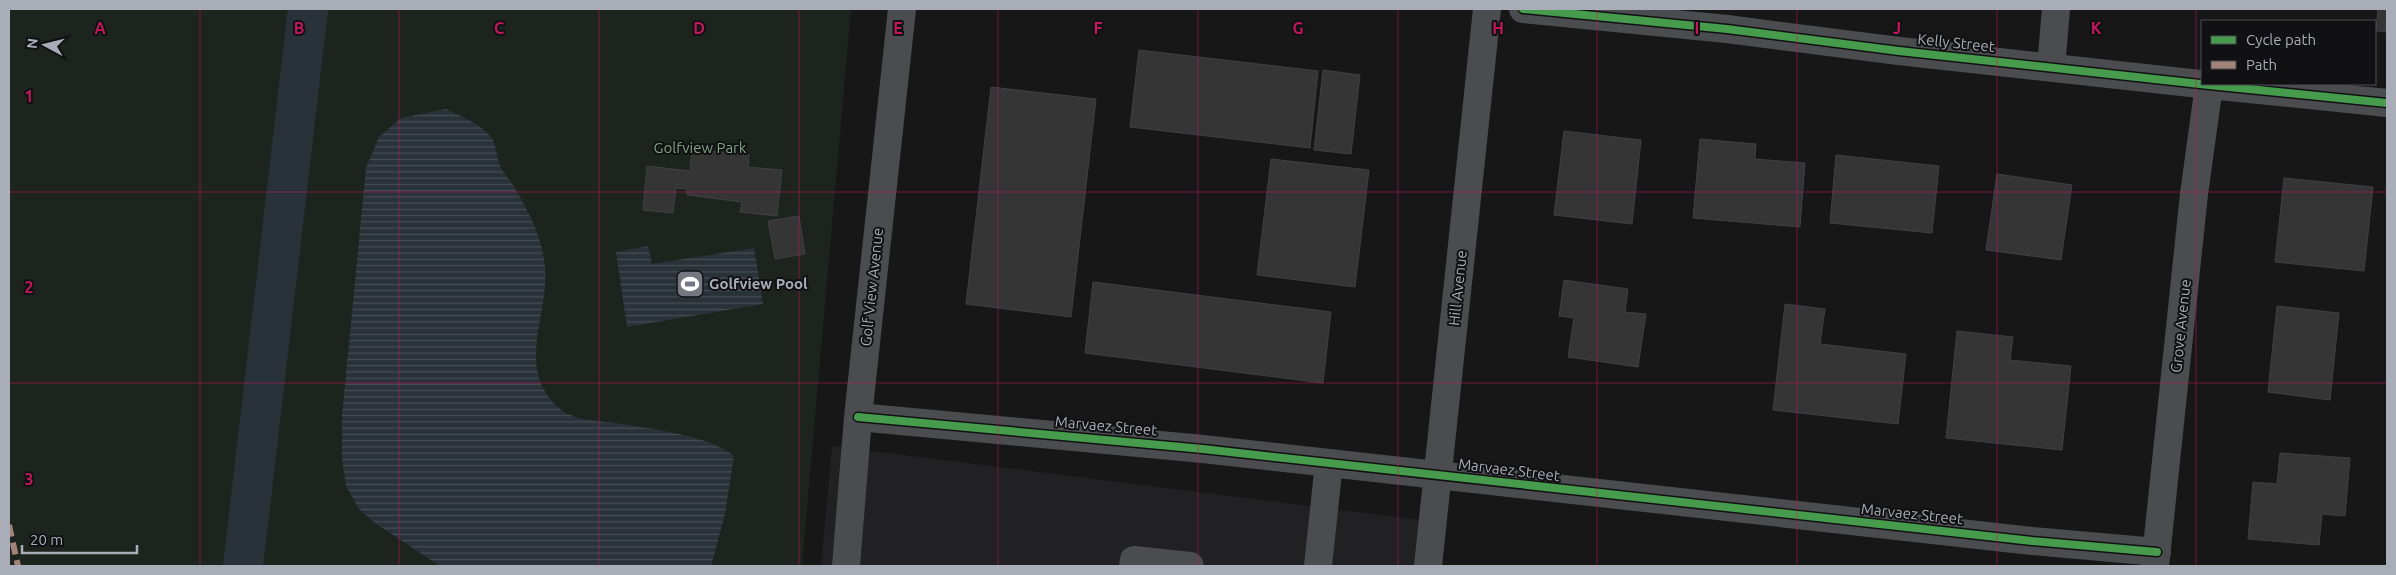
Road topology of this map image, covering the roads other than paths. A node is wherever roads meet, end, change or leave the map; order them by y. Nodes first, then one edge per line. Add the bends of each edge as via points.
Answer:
1 (902, 9) edge
2 (1487, 9) edge
3 (1523, 9) edge
4 (2056, 9) edge
5 (2051, 67) junction
6 (2201, 84) edge
7 (2208, 85) joint
8 (2387, 103) edge
9 (858, 417) junction
10 (1329, 463) junction
11 (1439, 475) junction
12 (2156, 559) edge
13 (846, 566) edge
14 (1133, 566) edge
15 (1190, 566) edge
16 (1318, 566) edge
17 (1428, 566) edge

1 - 9 street, Golf View Avenue
2 - 11 street, Hill Avenue
3 - 5 street, Kelly Street
4 - 5 street
5 - 6 street, Kelly Street
7 - 8 street, Kelly Street
7 - 12 street, Grove Avenue
9 - 10 street, Marvaez Street
9 - 13 street, Golf View Avenue
10 - 11 street, Marvaez Street
10 - 16 street
11 - 12 street, Marvaez Street via 2032,541
11 - 17 street, Hill Avenue
14 - 15 street via 1134,560

